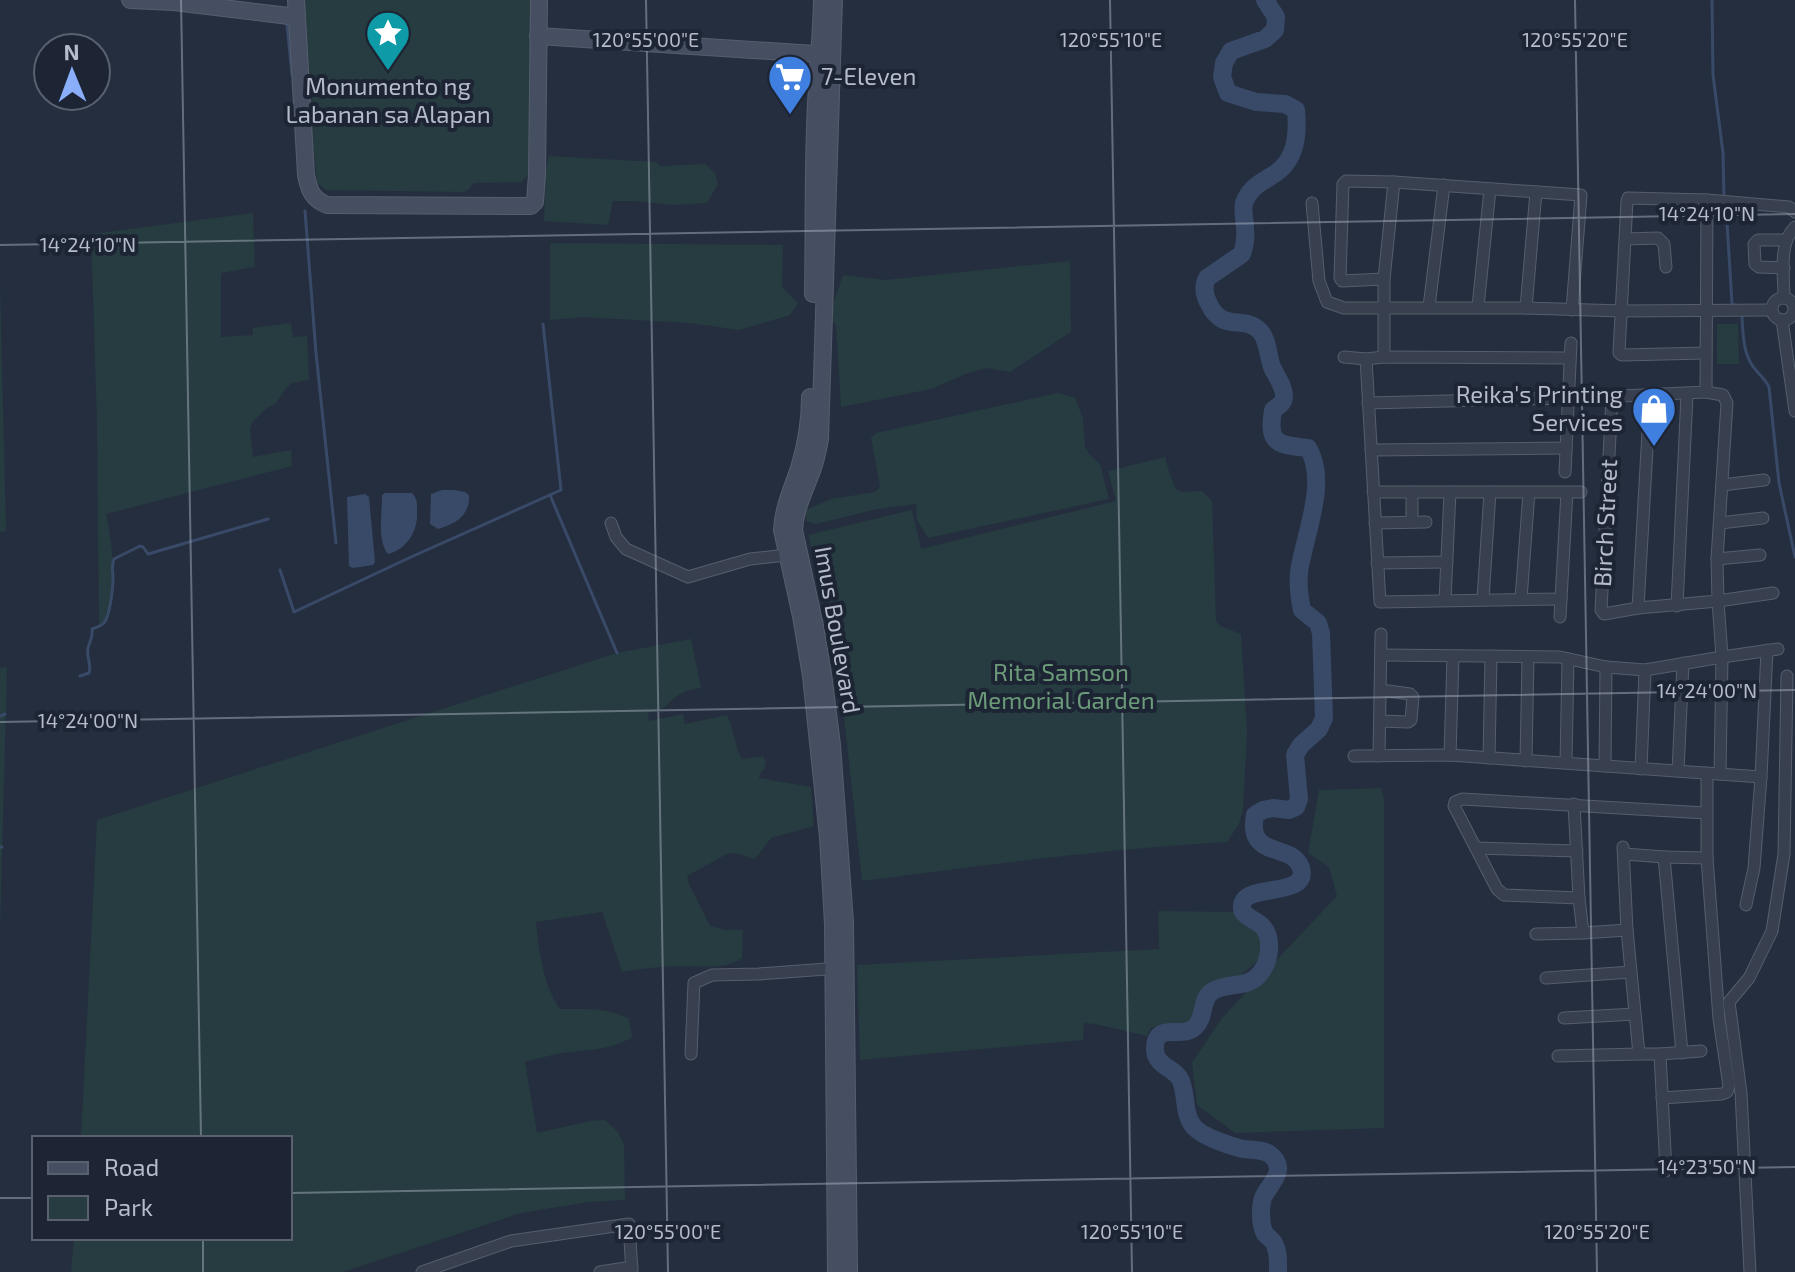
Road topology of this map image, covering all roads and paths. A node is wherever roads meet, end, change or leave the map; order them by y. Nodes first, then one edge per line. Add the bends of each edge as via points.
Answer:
1 (130, 0) edge
2 (539, 0) edge
3 (822, 0) edge
4 (834, 0) edge
5 (296, 9) edge
6 (538, 36) junction
7 (826, 55) junction
8 (1394, 182) junction
9 (1444, 185) junction
10 (1490, 189) junction
11 (1536, 192) junction
12 (1707, 200) junction
13 (1312, 203) dead end
14 (1795, 212) edge
15 (1795, 227) edge
16 (1626, 239) junction
17 (1786, 240) junction
18 (1666, 267) dead end
19 (1784, 268) junction
20 (1384, 279) junction
21 (1784, 298) junction
22 (1429, 307) junction
23 (1478, 307) junction
24 (1383, 308) junction
25 (1526, 308) junction
26 (1707, 309) junction
27 (1572, 310) junction
28 (1772, 310) junction
29 (1622, 311) junction
30 (1795, 312) edge
31 (1782, 320) junction
32 (1571, 343) dead end
33 (1790, 351) edge
34 (1705, 353) junction
35 (1344, 357) dead end
36 (1384, 357) junction
37 (1569, 358) junction
38 (1366, 359) junction
39 (1706, 392) junction
40 (1687, 395) junction
41 (1650, 396) junction
42 (1569, 398) junction
43 (1368, 403) junction
44 (1795, 411) edge
45 (1566, 448) junction
46 (1371, 450) junction
47 (1565, 472) dead end
48 (1764, 480) dead end
49 (1722, 485) junction
50 (1373, 492) junction
51 (1412, 492) junction
52 (1450, 492) junction
53 (1490, 492) junction
54 (1529, 492) junction
55 (1567, 492) junction
56 (1581, 492) dead end
57 (1763, 518) dead end
58 (1412, 522) junction
59 (1426, 522) dead end
60 (611, 523) dead end
61 (1375, 523) junction
62 (1720, 523) junction
63 (793, 554) junction
64 (1760, 555) dead end
65 (1717, 559) junction
66 (1447, 562) junction
67 (1377, 563) junction
68 (1773, 593) dead end
69 (1483, 599) junction
70 (1521, 599) junction
71 (1561, 599) junction
72 (1445, 600) junction
73 (1718, 601) junction
74 (1677, 606) junction
75 (1638, 608) junction
76 (1560, 617) dead end
77 (1381, 634) dead end
78 (1382, 655) junction
79 (1453, 656) junction
80 (1491, 656) junction
81 (1528, 657) junction
82 (1722, 657) junction
83 (1568, 659) junction
84 (1683, 663) junction
85 (1606, 667) junction
86 (1645, 670) junction
87 (1787, 676) dead end
88 (1381, 690) junction
89 (1380, 721) junction
90 (1450, 755) junction
91 (1354, 756) dead end
92 (1379, 756) junction
93 (1489, 758) junction
94 (1526, 761) junction
95 (1566, 763) junction
96 (1605, 766) junction
97 (1641, 769) junction
98 (1678, 771) junction
99 (1707, 773) junction
100 (1720, 774) junction
101 (1761, 777) junction
102 (1574, 804) junction
103 (1706, 813) junction
104 (1476, 848) junction
105 (1577, 851) junction
106 (1664, 857) junction
107 (1707, 858) junction
108 (1579, 898) junction
109 (1746, 905) dead end
110 (1627, 930) junction
111 (1583, 933) junction
112 (1536, 934) dead end
113 (840, 968) junction
114 (1631, 972) junction
115 (1546, 978) dead end
116 (1635, 1014) junction
117 (1564, 1018) dead end
118 (1701, 1051) dead end
119 (1682, 1053) junction
120 (691, 1054) dead end
121 (1639, 1054) junction
122 (1660, 1054) junction
123 (1558, 1056) dead end
124 (1662, 1098) junction
125 (1666, 1171) dead end
126 (632, 1270) edge
127 (422, 1272) edge
128 (600, 1272) edge
129 (836, 1272) edge
130 (849, 1272) edge
131 (1750, 1272) edge

1 - 5 main road
2 - 6 main road
3 - 7 main road, Imus Boulevard
4 - 7 main road, Imus Boulevard
5 - 6 main road via 306,175 312,195 327,205 534,204
6 - 7 main road
7 - 63 main road, Imus Boulevard via 816,85 810,410 782,530
8 - 9 street
8 - 20 street
8 - 20 street via 1343,184 1340,278
9 - 10 street
9 - 22 street
10 - 11 street
10 - 23 street
11 - 25 street
11 - 27 street via 1582,197
12 - 14 street via 1789,207
12 - 16 street via 1628,198
12 - 26 street
13 - 24 street via 1319,281 1327,302 1344,308
15 - 17 street
16 - 18 street via 1658,238 1664,244
16 - 29 street
17 - 19 street
17 - 19 street via 1754,244 1755,264
19 - 21 street
20 - 24 street
21 - 28 street
21 - 30 street
22 - 23 street
22 - 24 street
23 - 25 street
24 - 36 street
25 - 27 street
26 - 28 street
26 - 29 street
26 - 34 street
27 - 29 street
28 - 31 street
29 - 34 street via 1620,354
30 - 31 street
31 - 33 street
32 - 37 street
33 - 44 street
34 - 39 street
35 - 38 street
36 - 37 street
36 - 38 street
37 - 42 street
38 - 43 street
39 - 40 street
39 - 49 street via 1723,395 1727,403
40 - 41 street
40 - 74 street
41 - 75 street
41 - 75 street, Birch Street via 1606,397 1601,610 1604,614
42 - 43 street
42 - 45 street
43 - 46 street
45 - 46 street
45 - 47 street
46 - 50 street
48 - 49 street
49 - 62 street
50 - 51 street
50 - 61 street
51 - 52 street
51 - 58 street
52 - 53 street
52 - 66 street
53 - 54 street
53 - 69 street
54 - 55 street
54 - 70 street
55 - 56 street
55 - 71 street
57 - 62 street
58 - 59 street
58 - 61 street
60 - 63 street via 626,549 688,577 750,559
61 - 67 street
62 - 65 street
63 - 113 main road, Imus Boulevard via 801,616 817,675
64 - 65 street
65 - 73 street
66 - 67 street
66 - 72 street
67 - 72 street via 1380,602
68 - 73 street
69 - 70 street
69 - 72 street
70 - 71 street
71 - 76 street
73 - 74 street
73 - 82 street
74 - 75 street
77 - 78 street
78 - 79 street
78 - 88 street
79 - 80 street
79 - 90 street
80 - 81 street
80 - 93 street
81 - 83 street
81 - 94 street
82 - 84 street
82 - 100 street
82 - 101 street via 1772,649
83 - 85 street
83 - 95 street
84 - 86 street
84 - 98 street
85 - 86 street
85 - 96 street
86 - 97 street
87 - 131 street via 1784,854 1772,931 1749,978 1729,1002 1741,1093
88 - 89 street
88 - 89 street via 1413,697 1411,720
89 - 92 street
90 - 92 street
90 - 93 street
91 - 92 street
93 - 94 street
94 - 95 street
95 - 96 street
96 - 97 street
97 - 98 street
98 - 99 street
99 - 100 street
99 - 103 street
100 - 101 street
101 - 109 street
102 - 103 street
102 - 104 street via 1455,802
102 - 105 street
103 - 107 street
104 - 105 street
104 - 108 street via 1504,895
105 - 108 street
106 - 107 street
106 - 110 street via 1623,850
106 - 119 street
107 - 124 street via 1729,1086 1722,1094
108 - 111 street
110 - 111 street
110 - 114 street
111 - 112 street
113 - 120 street via 712,975 694,983
113 - 129 main road, Imus Boulevard
113 - 130 main road, Imus Boulevard
114 - 115 street
114 - 116 street
116 - 117 street
116 - 121 street
118 - 119 street
119 - 122 street
121 - 122 street
121 - 123 street
122 - 124 street
124 - 125 street
126 - 127 street via 629,1224 511,1241
126 - 128 street

